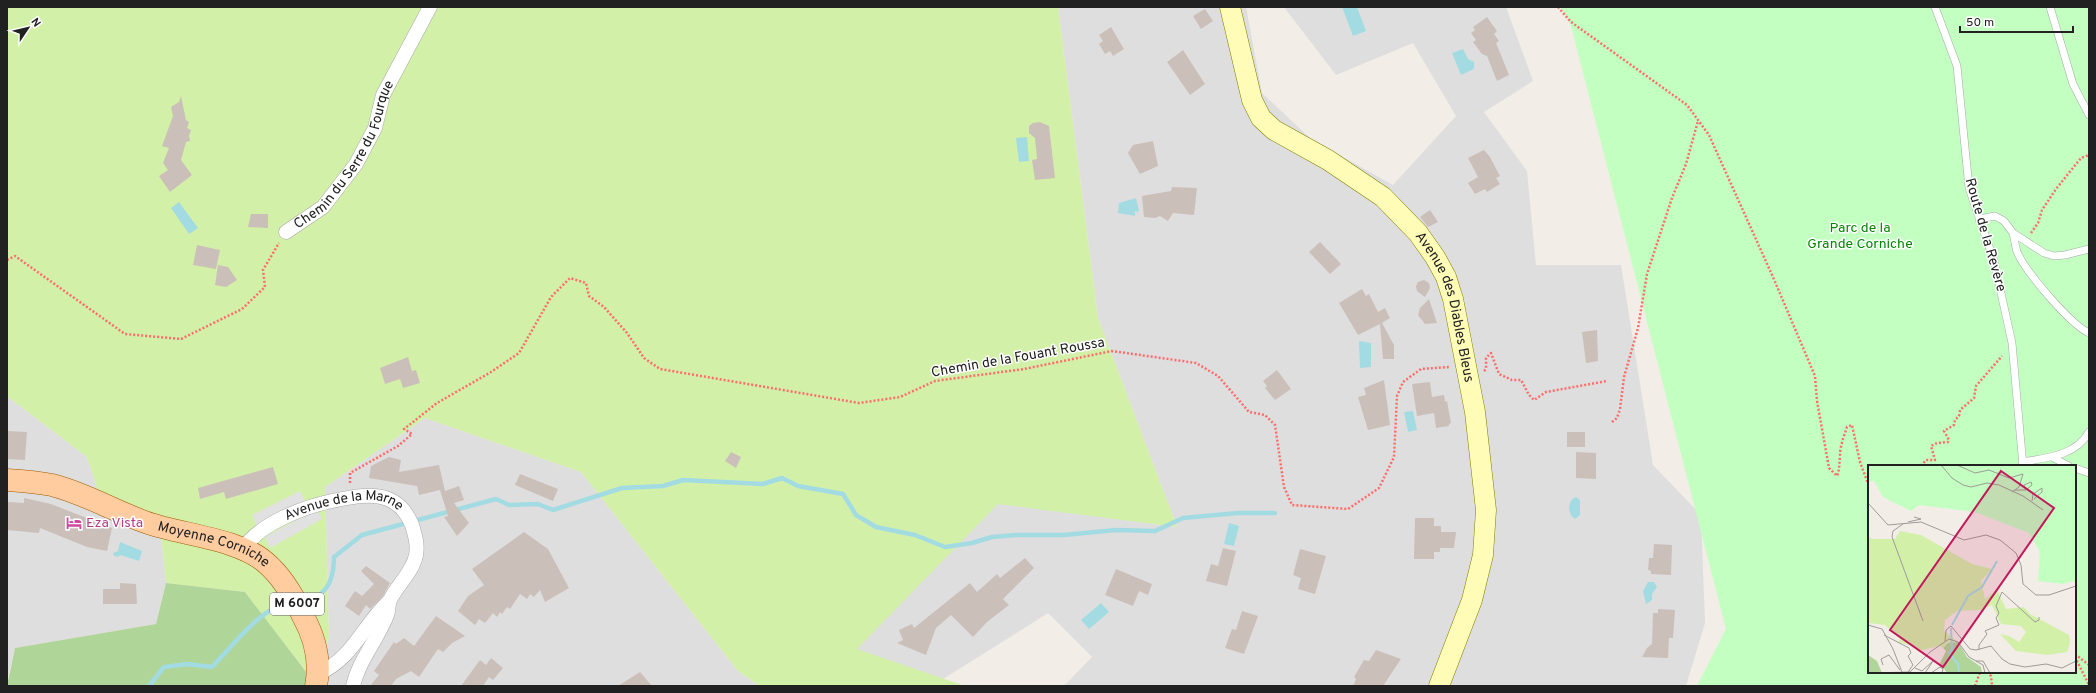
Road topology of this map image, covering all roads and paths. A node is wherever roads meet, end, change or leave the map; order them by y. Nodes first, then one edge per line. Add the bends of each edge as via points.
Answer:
1 (430, 7) edge
2 (1230, 7) edge
3 (1558, 7) edge
4 (1935, 7) edge
5 (2050, 7) edge
6 (2089, 115) edge
7 (1698, 120) junction
8 (2089, 155) edge
9 (1979, 219) junction
10 (286, 232) joint
11 (2013, 233) junction
12 (2024, 241) junction
13 (2089, 249) edge
14 (7, 260) edge
15 (2088, 331) edge
16 (2012, 343) junction
17 (1467, 366) junction
18 (1607, 380) dead end
19 (1612, 422) dead end
20 (2089, 432) edge
21 (2052, 457) junction
22 (2023, 464) edge
23 (1922, 465) edge
24 (2067, 465) edge
25 (2076, 468) edge
26 (2089, 473) edge
27 (7, 480) edge
28 (357, 483) dead end
29 (1868, 483) edge
30 (243, 549) junction
31 (390, 600) junction
32 (2076, 656) edge
33 (2076, 657) edge
34 (2089, 664) edge
35 (317, 671) edge
36 (1980, 673) edge
37 (1988, 673) edge
38 (2089, 685) edge
39 (353, 686) edge
40 (1439, 686) edge
41 (1975, 686) edge
42 (1992, 686) edge

1 - 10 street, Chemin du Serre du Fourque via 383,95 375,128 356,164 323,207
2 - 17 main road, Avenue des Diables Bleus via 1252,100 1261,118 1274,130 1360,180 1397,210 1418,233 1436,257 1446,277
3 - 7 path via 1571,22 1687,105
4 - 9 lane, Route de la Revère via 1957,66 1969,188
5 - 6 lane via 2073,84
7 - 19 path via 1686,164 1667,211 1647,274 1638,328 1624,377 1620,409 1617,418
7 - 29 path via 1710,135 1815,376 1829,468 1837,476 1843,439 1847,427 1852,425 1860,462
8 - 12 path via 2081,158 2056,189 2042,210 2038,223
9 - 11 lane via 1995,216 2004,221
9 - 16 lane, Route de la Revère via 1994,261
10 - 14 path, Chemin du Serre du Fourque via 263,270 265,287 242,309 181,339 124,334 15,256
11 - 12 lane
11 - 15 lane via 2018,254 2032,275 2073,322
12 - 13 lane via 2054,256
16 - 22 lane, Route de la Revère
16 - 23 path via 1976,386 1974,398 1960,410 1954,425 1944,431 1948,442 1931,446 1935,460 1926,460
17 - 18 path via 1476,365 1483,372 1486,369 1487,356 1491,353 1499,374 1512,380 1522,380 1534,400 1546,392
17 - 28 path, Chemin de la Fouant Roussa via 1421,369 1403,382 1397,396 1394,457 1379,488 1348,508 1292,505 1284,487 1275,425 1265,415 1249,412 1218,376 1196,363 1112,351 1024,369 934,382 900,397 859,403 660,369 644,358 627,333 604,307 589,296 586,283 570,278 551,297 519,353 437,403 404,429 412,434 398,446 350,473 350,483
17 - 40 main road, Avenue des Diables Bleus via 1486,510 1483,554 1472,600
20 - 21 lane via 2071,450
21 - 22 lane
21 - 24 lane
25 - 26 lane
27 - 30 main road, Moyenne Corniche / M 6007 via 52,486 159,527
30 - 31 street, Avenue de la Marne via 262,529 312,505 368,495 393,500 408,516 414,531 416,556
30 - 35 main road, Moyenne Corniche / M 6007 via 265,562 281,578 308,624
31 - 35 street via 352,649 332,668
31 - 39 street, Avenue de la Marne via 388,614
32 - 34 path
33 - 38 path
36 - 41 path
37 - 42 path

